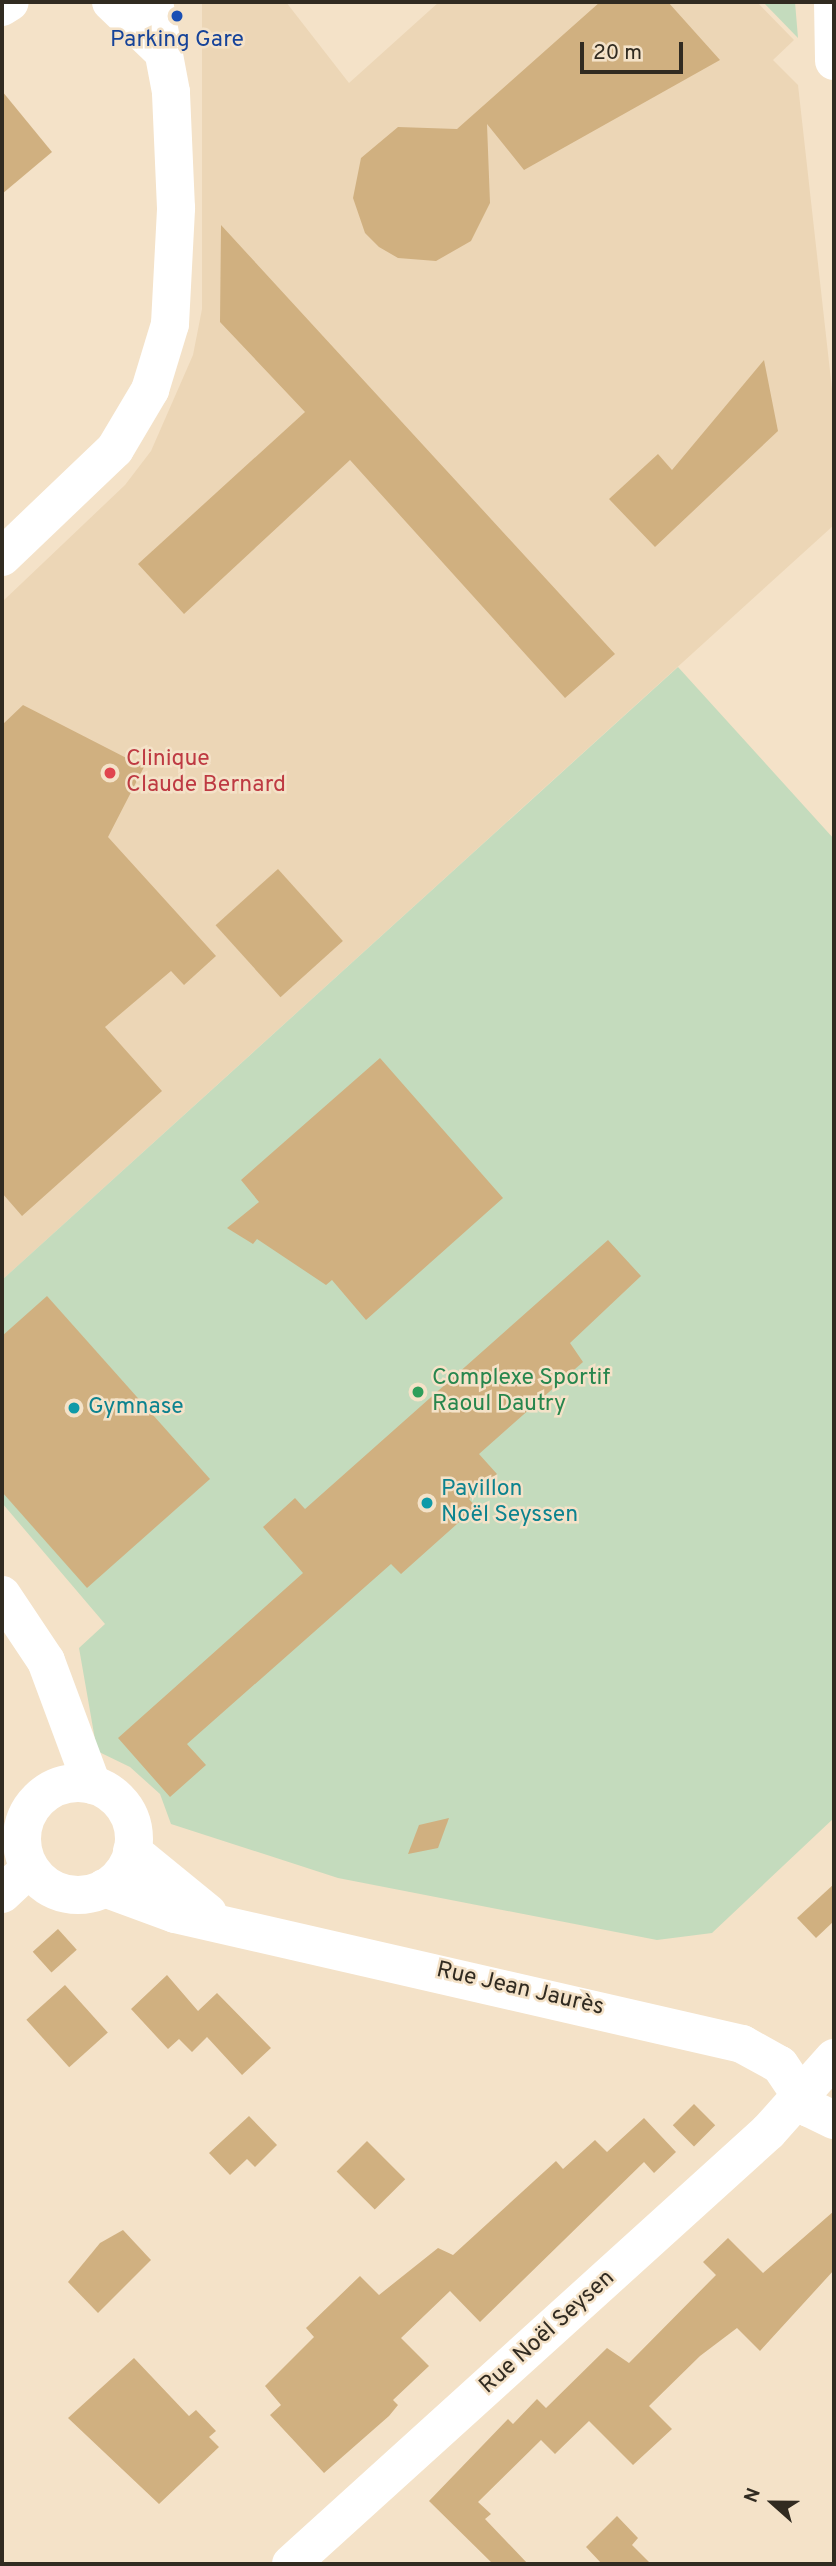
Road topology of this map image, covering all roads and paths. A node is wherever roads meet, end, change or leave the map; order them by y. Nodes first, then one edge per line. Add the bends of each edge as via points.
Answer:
1 (10, 2) edge
2 (111, 2) edge
3 (153, 2) edge
4 (833, 2) edge
5 (2, 7) edge
6 (161, 50) junction
7 (834, 61) edge
8 (2, 557) edge
9 (2, 1595) edge
10 (46, 1661) junction
11 (92, 1785) junction
12 (55, 1788) junction
13 (13, 1824) edge
14 (132, 1851) junction
15 (19, 1865) edge
16 (104, 1888) junction
17 (2, 1894) edge
18 (219, 1920) junction
19 (834, 2058) edge
20 (800, 2096) junction
21 (834, 2120) edge
22 (291, 2564) edge

1 - 5 street
2 - 6 street
3 - 6 street
4 - 7 street
6 - 8 street via 171,92 176,208 170,324 150,390 90,479
9 - 10 street
10 - 11 street
10 - 12 street
11 - 12 street
11 - 14 street via 108,1792 130,1818
12 - 13 street
13 - 15 street
14 - 16 street via 125,1869
14 - 18 street, Rue Jean Jaurès via 165,1884
15 - 16 street via 63,1893
15 - 17 street
16 - 18 street, Rue Jean Jaurès via 175,1914
18 - 20 street, Rue Jean Jaurès via 742,2044 780,2065
19 - 20 street, Rue Noël Seysen
20 - 21 street, Rue Jean Jaurès via 817,2115
20 - 22 street, Rue Noël Seysen

